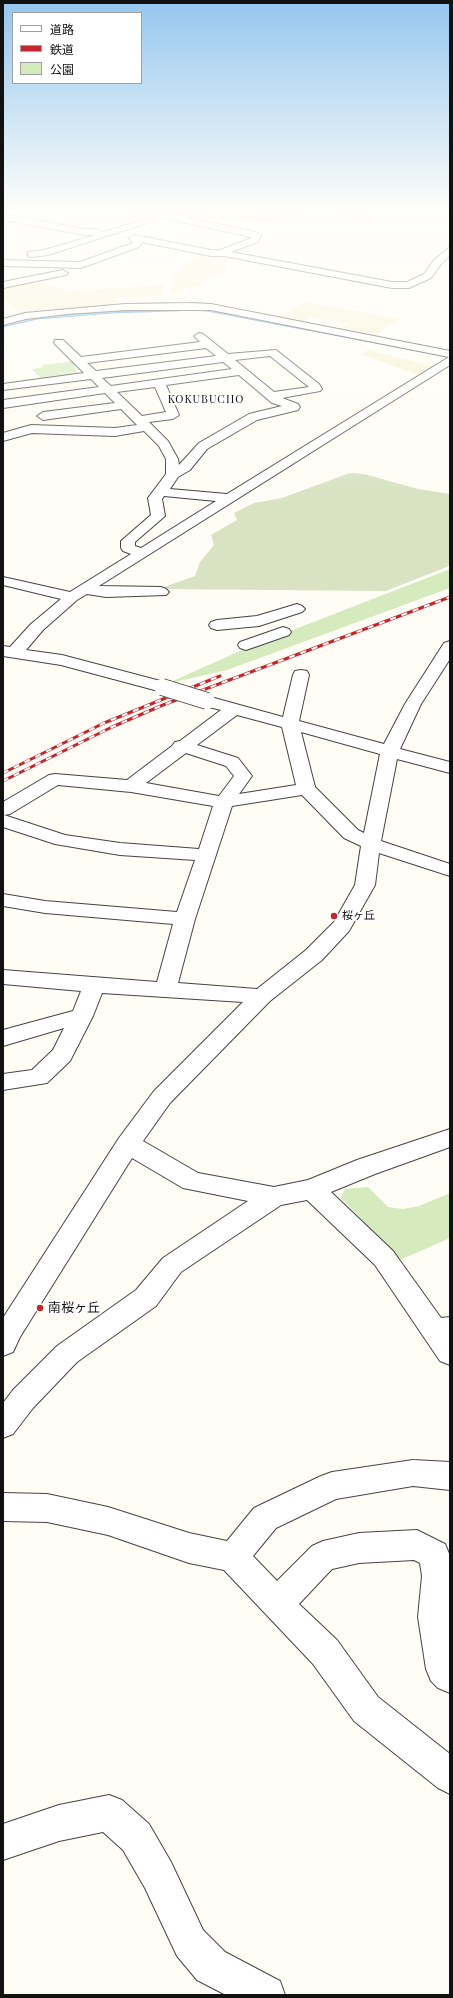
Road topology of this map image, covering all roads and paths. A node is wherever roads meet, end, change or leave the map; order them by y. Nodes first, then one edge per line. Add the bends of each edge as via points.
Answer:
1 (3, 322) edge
2 (199, 336) dead end
3 (59, 342) dead end
4 (210, 344) junction
5 (450, 354) edge
6 (226, 358) junction
7 (450, 360) edge
8 (79, 361) junction
9 (242, 371) junction
10 (94, 376) junction
11 (159, 383) junction
12 (19, 385) junction
13 (3, 386) edge
14 (108, 390) junction
15 (272, 396) junction
16 (31, 400) junction
17 (3, 404) edge
18 (124, 405) junction
19 (43, 416) junction
20 (142, 424) junction
21 (53, 429) junction
22 (3, 437) edge
23 (173, 474) junction
24 (161, 492) junction
25 (230, 498) junction
26 (143, 553) junction
27 (3, 581) edge
28 (85, 589) junction
29 (161, 592) dead end
30 (72, 597) junction
31 (297, 609) dead end
32 (217, 625) dead end
33 (283, 632) dead end
34 (246, 645) dead end
35 (450, 646) edge
36 (9, 651) edge
37 (301, 675) dead end
38 (235, 708) junction
39 (290, 724) junction
40 (181, 746) junction
41 (390, 751) junction
42 (450, 768) edge
43 (131, 786) junction
44 (306, 789) junction
45 (224, 802) junction
46 (3, 810) edge
47 (3, 821) edge
48 (371, 844) junction
49 (206, 855) junction
50 (450, 870) edge
51 (3, 900) edge
52 (185, 919) junction
53 (3, 977) edge
54 (94, 985) junction
55 (166, 989) junction
56 (262, 996) junction
57 (82, 1016) junction
58 (3, 1038) edge
59 (3, 1082) edge
60 (450, 1138) edge
61 (128, 1144) junction
62 (312, 1189) junction
63 (274, 1197) junction
64 (442, 1329) edge
65 (3, 1344) edge
66 (450, 1353) edge
67 (3, 1426) edge
68 (450, 1476) edge
69 (3, 1507) edge
70 (232, 1557) junction
71 (277, 1604) junction
72 (450, 1676) edge
73 (450, 1776) edge
74 (3, 1842) edge
75 (266, 1995) edge

1 - 5 street via 25,316 67,311 211,307
2 - 4 street
3 - 8 street
4 - 6 street
4 - 8 street
6 - 9 street
6 - 10 street
6 - 15 street via 272,352 316,389
7 - 25 street
8 - 10 street
9 - 11 street
9 - 15 street
10 - 12 street
10 - 14 street
11 - 14 street
11 - 20 street via 173,415
12 - 13 street
12 - 16 street
14 - 16 street
14 - 18 street
15 - 23 street via 294,406 253,417 202,446 185,467
16 - 17 street
16 - 19 street
18 - 19 street
18 - 20 street
19 - 21 street
20 - 21 street via 108,432
20 - 23 street via 164,444 172,459
21 - 22 street via 31,429
23 - 24 street
24 - 25 street
24 - 26 street via 155,498 158,516 128,542 128,548
25 - 26 street
26 - 28 street
27 - 30 street
28 - 29 street via 106,592
28 - 30 street
30 - 36 street
31 - 32 street via 260,621
33 - 34 street
35 - 41 street via 414,704
36 - 38 street, bridge via 93,667
37 - 39 street
38 - 39 street
38 - 40 street
39 - 41 street
39 - 44 street
40 - 43 street
40 - 45 street via 232,762 243,776
41 - 42 street
41 - 48 street
43 - 45 street
43 - 46 street via 55,779
44 - 45 street
44 - 48 street via 351,834
45 - 49 street
47 - 49 street via 62,840 120,849
48 - 50 street
48 - 56 street via 365,885 342,926 314,955
49 - 52 street
51 - 52 street via 45,907
52 - 55 street
53 - 54 street
54 - 55 street
54 - 57 street
55 - 56 street
56 - 61 street via 162,1097
57 - 58 street
57 - 59 street via 62,1055 39,1077
60 - 62 street
61 - 63 street via 192,1181
61 - 65 street
62 - 63 street
62 - 64 street via 384,1258
63 - 67 street via 172,1265 146,1298 67,1354 23,1399
64 - 66 street
68 - 70 street via 413,1473 332,1486 265,1518
69 - 70 street via 47,1508 108,1521 189,1548
70 - 71 street
71 - 72 street via 324,1556 359,1548 417,1545 434,1554 438,1576 434,1617 443,1670
71 - 73 street via 325,1652 366,1709
74 - 75 street via 59,1823 109,1814 136,1837 158,1875 190,1943 210,1966

